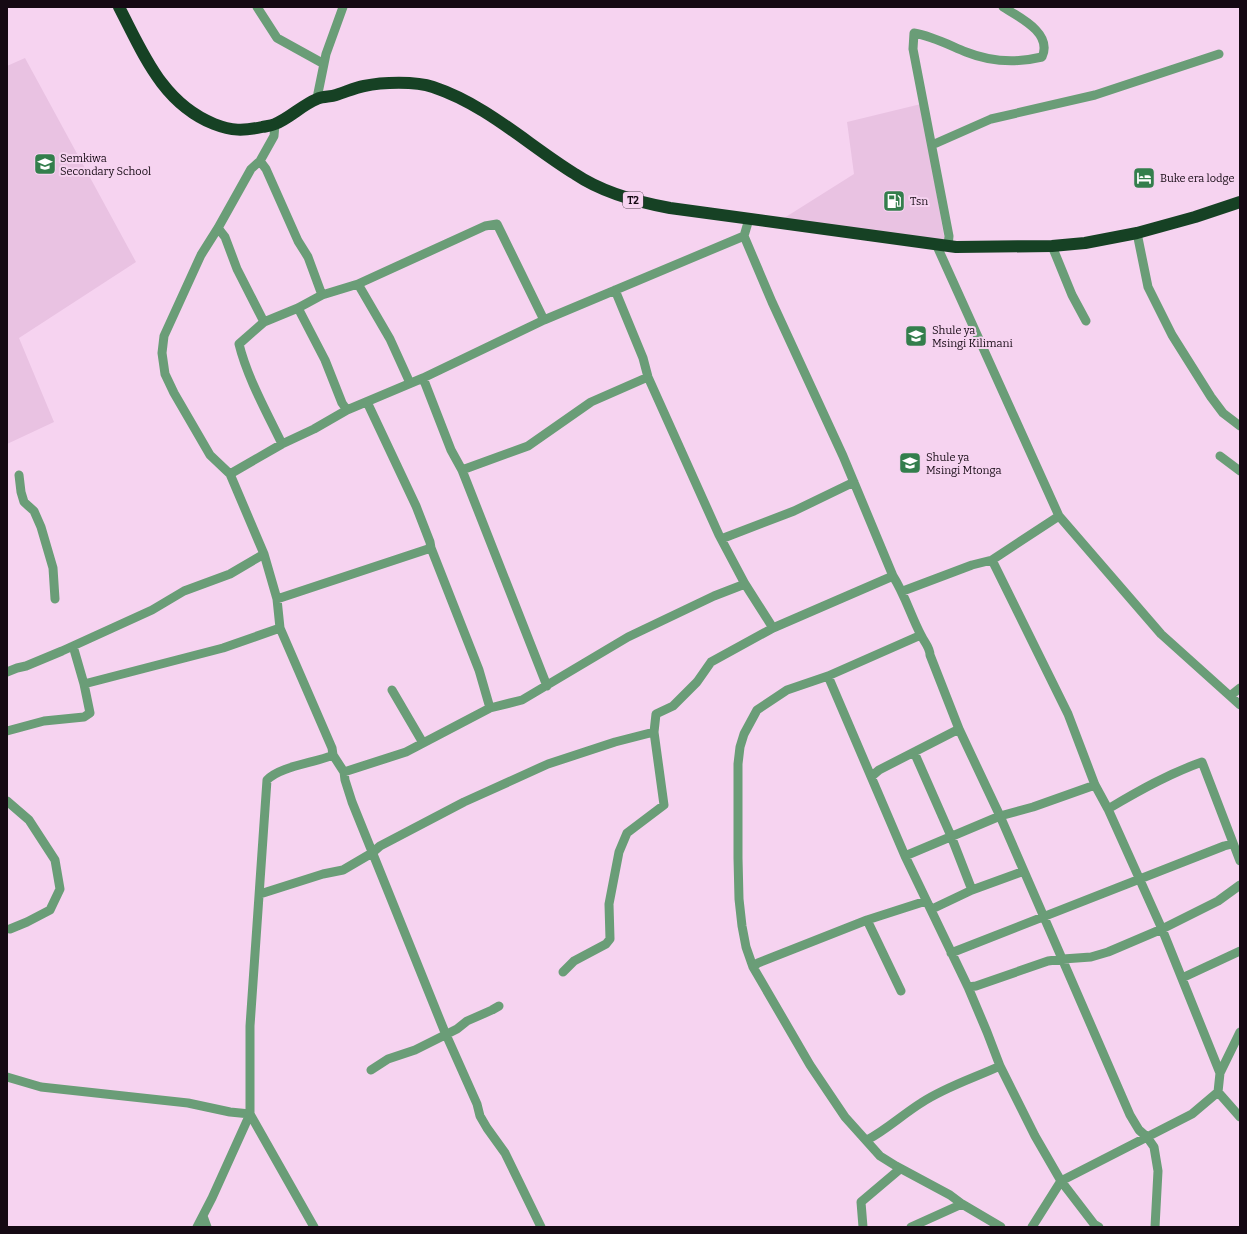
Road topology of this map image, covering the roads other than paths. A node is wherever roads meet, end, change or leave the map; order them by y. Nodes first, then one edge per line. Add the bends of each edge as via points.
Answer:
1 (120, 7) edge
2 (257, 7) edge
3 (343, 7) edge
4 (1003, 7) edge
5 (1219, 54) dead end
6 (324, 64) junction
7 (317, 98) junction
8 (275, 124) junction
9 (932, 145) junction
10 (260, 161) junction
11 (1240, 202) edge
12 (749, 219) junction
13 (218, 228) junction
14 (1137, 233) junction
15 (744, 236) junction
16 (936, 244) junction
17 (948, 246) junction
18 (1052, 246) junction
19 (358, 284) junction
20 (615, 290) junction
21 (322, 295) junction
22 (298, 308) junction
23 (544, 320) junction
24 (1086, 321) dead end
25 (264, 322) junction
26 (648, 376) junction
27 (423, 378) junction
28 (410, 383) junction
29 (367, 402) junction
30 (347, 410) junction
31 (1240, 426) edge
32 (282, 444) junction
33 (1220, 456) dead end
34 (462, 470) junction
35 (1240, 472) edge
36 (230, 474) junction
37 (19, 475) dead end
38 (854, 482) junction
39 (1059, 516) junction
40 (721, 539) junction
41 (431, 548) junction
42 (264, 554) junction
43 (992, 560) junction
44 (893, 576) junction
45 (745, 584) junction
46 (903, 591) junction
47 (55, 599) dead end
48 (277, 599) junction
49 (280, 628) junction
50 (773, 628) junction
51 (921, 635) junction
52 (73, 646) junction
53 (7, 672) edge
54 (828, 676) junction
55 (84, 684) junction
56 (547, 686) junction
57 (1240, 688) edge
58 (392, 690) dead end
59 (1230, 696) junction
60 (1240, 705) edge
61 (490, 708) junction
62 (959, 729) junction
63 (7, 731) edge
64 (654, 732) junction
65 (423, 743) junction
66 (914, 752) junction
67 (333, 754) junction
68 (344, 772) junction
69 (872, 776) junction
70 (1095, 786) junction
71 (7, 801) edge
72 (1108, 809) junction
73 (1000, 816) junction
74 (951, 836) junction
75 (1232, 844) junction
76 (372, 853) junction
77 (905, 856) junction
78 (1240, 861) edge
79 (1024, 871) junction
80 (1139, 879) junction
81 (1240, 885) edge
82 (972, 890) junction
83 (260, 894) junction
84 (926, 901) junction
85 (932, 909) junction
86 (1044, 917) junction
87 (867, 920) junction
88 (1162, 928) junction
89 (10, 929) dead end
90 (1240, 951) edge
91 (951, 953) junction
92 (1062, 959) junction
93 (753, 967) junction
94 (563, 972) dead end
95 (1182, 978) junction
96 (968, 987) junction
97 (901, 991) dead end
98 (499, 1006) dead end
99 (1240, 1032) edge
100 (446, 1035) junction
101 (1000, 1066) junction
102 (371, 1070) dead end
103 (1220, 1073) junction
104 (7, 1076) edge
105 (1218, 1092) junction
106 (250, 1114) junction
107 (1240, 1117) edge
108 (1147, 1137) junction
109 (867, 1140) junction
110 (900, 1169) junction
111 (1061, 1181) junction
112 (962, 1204) junction
113 (203, 1216) junction
114 (538, 1226) edge
115 (197, 1227) edge
116 (207, 1227) edge
117 (314, 1227) edge
118 (863, 1227) edge
119 (911, 1227) edge
120 (1001, 1227) edge
121 (1032, 1227) edge
122 (1099, 1227) edge
123 (1155, 1227) edge

1 - 8 highway, T2 via 150,66 180,104 221,127 244,131
2 - 6 street via 277,38
3 - 6 street
4 - 9 street via 1034,27 1043,39 1042,57 1010,61 986,59 914,33 913,49
5 - 9 street via 1095,95 991,119
6 - 7 street
7 - 8 highway, T2
7 - 12 highway, T2 via 376,84 431,86 460,97 576,175 610,192 670,208
8 - 10 street via 274,136
9 - 17 street via 949,236
10 - 13 street via 251,169
10 - 21 street via 308,257
11 - 14 highway, T2
12 - 15 street
12 - 16 highway, T2
13 - 25 street via 225,237 237,269
13 - 36 street via 201,255 164,336 162,353 165,374 174,393 210,454
14 - 18 highway, T2 via 1085,243
14 - 31 street via 1148,287 1172,335 1211,397 1223,413
15 - 20 street
15 - 38 street
16 - 17 highway, T2
16 - 39 street
17 - 18 highway, T2
18 - 24 street via 1072,295
19 - 21 street
19 - 23 street via 486,226 497,224
19 - 28 street via 390,339
20 - 23 street
20 - 26 street
21 - 22 street
22 - 25 street
22 - 30 street
23 - 27 street
25 - 32 street via 239,344 250,376
26 - 34 street via 591,402 528,446
26 - 40 street
27 - 28 street
27 - 34 street via 451,450
28 - 29 street
29 - 30 street
29 - 41 street via 416,506
30 - 32 street
32 - 36 street
33 - 35 street
34 - 56 street
36 - 42 street
37 - 47 street via 24,502 34,511 53,568
38 - 40 street via 794,511
38 - 44 street
39 - 43 street
39 - 59 street via 1161,634
40 - 45 street
41 - 48 street
41 - 61 street via 479,670
42 - 48 street
42 - 52 street via 230,574 184,592 152,610
43 - 46 street
43 - 70 street via 1068,714
44 - 46 street
44 - 50 street
45 - 50 street
45 - 56 street via 628,637
46 - 51 street
48 - 49 street
49 - 55 street via 223,648
49 - 67 street
50 - 64 street via 711,662 697,682 673,706 656,714
51 - 54 street
51 - 62 street via 930,650
52 - 53 street
52 - 55 street
54 - 69 street
54 - 93 street via 787,690 757,710 740,747 739,899 746,947
55 - 63 street via 90,713 84,717 44,721
56 - 61 street via 522,700
57 - 59 street
58 - 65 street
59 - 60 street
61 - 65 street
62 - 66 street
62 - 73 street
64 - 76 street via 548,764 464,802 380,846
64 - 94 street via 664,805 627,833 619,852 609,904 610,939 606,944 574,961
65 - 68 street via 406,752
66 - 69 street
66 - 74 street
67 - 68 street
67 - 83 street via 273,775 268,780
68 - 76 street via 352,802
69 - 77 street
70 - 72 street
70 - 73 street
71 - 89 street via 29,820 52,854 60,889 50,910
72 - 75 street via 1149,785 1202,762
72 - 80 street
73 - 74 street
73 - 79 street
74 - 77 street
74 - 82 street
75 - 78 street
75 - 80 street
76 - 83 street via 343,870
76 - 100 street
77 - 84 street
79 - 82 street
79 - 86 street
80 - 86 street
80 - 88 street
81 - 88 street via 1218,902
82 - 85 street
83 - 106 street via 250,1026
84 - 85 street
84 - 87 street
85 - 91 street
86 - 91 street
86 - 92 street
87 - 93 street
87 - 97 street
88 - 92 street via 1108,952 1091,957
88 - 95 street
90 - 95 street
91 - 96 street
92 - 96 street via 1048,961
92 - 108 street via 1130,1115 1139,1130
93 - 109 street via 810,1065 845,1117
95 - 103 street
96 - 101 street
98 - 100 street via 467,1021
99 - 103 street
100 - 102 street via 416,1050 388,1059
100 - 114 street via 480,1116 505,1153
101 - 109 street via 921,1102
101 - 111 street
103 - 105 street
104 - 106 street via 41,1087 188,1103
105 - 107 street
105 - 108 street via 1192,1114
106 - 113 street
106 - 117 street
108 - 111 street
108 - 123 street via 1154,1147 1158,1171
109 - 110 street via 880,1156
110 - 112 street
110 - 118 street via 861,1202
111 - 121 street
111 - 122 street
112 - 119 street
112 - 120 street
113 - 115 street
113 - 116 street

